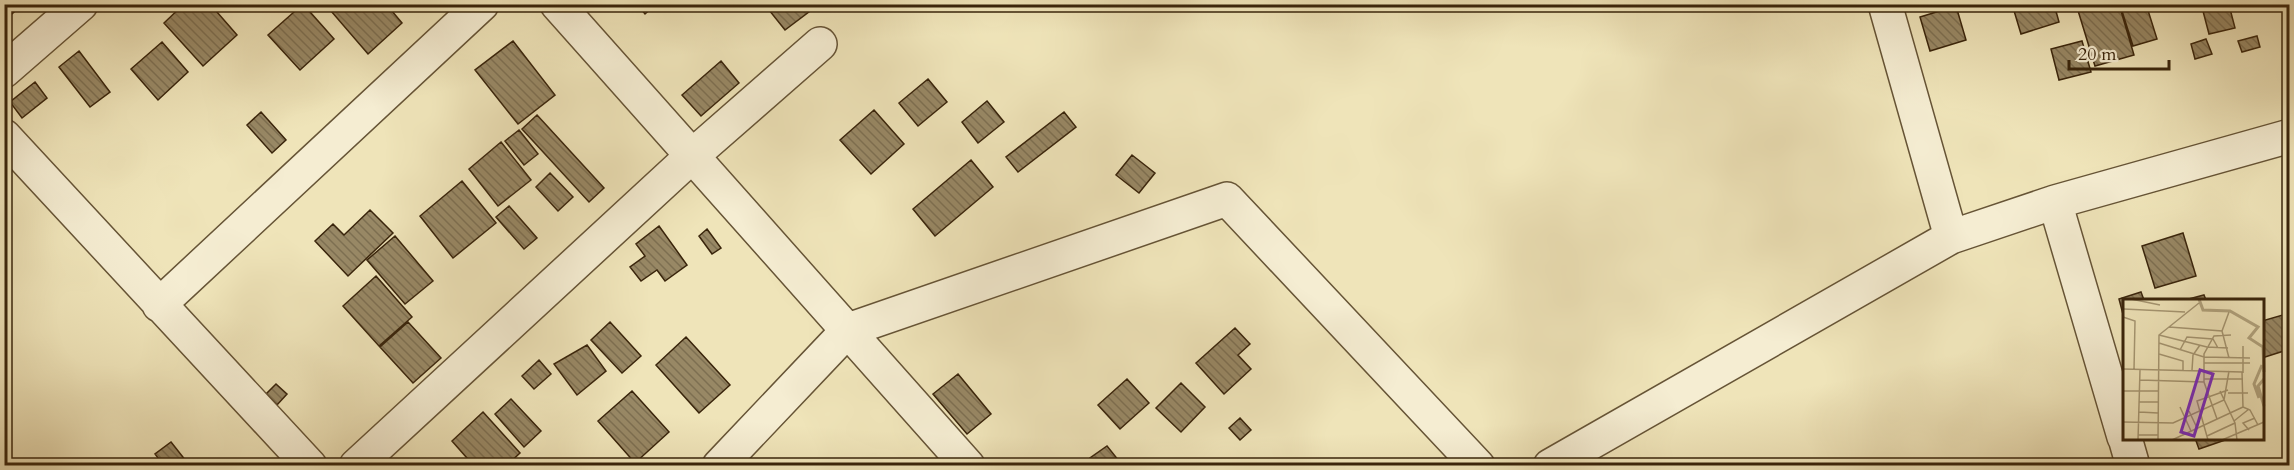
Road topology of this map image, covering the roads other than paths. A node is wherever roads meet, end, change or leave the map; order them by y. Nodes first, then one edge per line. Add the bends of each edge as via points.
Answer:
1 (81, 4) edge
2 (482, 4) edge
3 (557, 4) edge
4 (1884, 4) edge
5 (819, 44) dead end
6 (4, 71) edge
7 (4, 136) edge
8 (2289, 136) edge
9 (692, 156) junction
10 (2055, 202) junction
11 (1951, 237) junction
12 (159, 305) junction
13 (848, 330) junction
14 (2123, 431) edge
15 (2126, 440) edge
16 (310, 465) edge
17 (356, 465) edge
18 (719, 465) edge
19 (968, 465) edge
20 (1478, 465) edge
21 (1550, 465) edge
22 (2133, 465) edge

1 - 6 street
2 - 12 street
3 - 9 street
4 - 11 street
5 - 9 street
7 - 12 street
8 - 10 street
9 - 13 street
9 - 17 street
10 - 11 street
10 - 14 street
11 - 21 street
12 - 16 street
13 - 18 street
13 - 19 street
13 - 20 street via 1227,199
15 - 22 street

